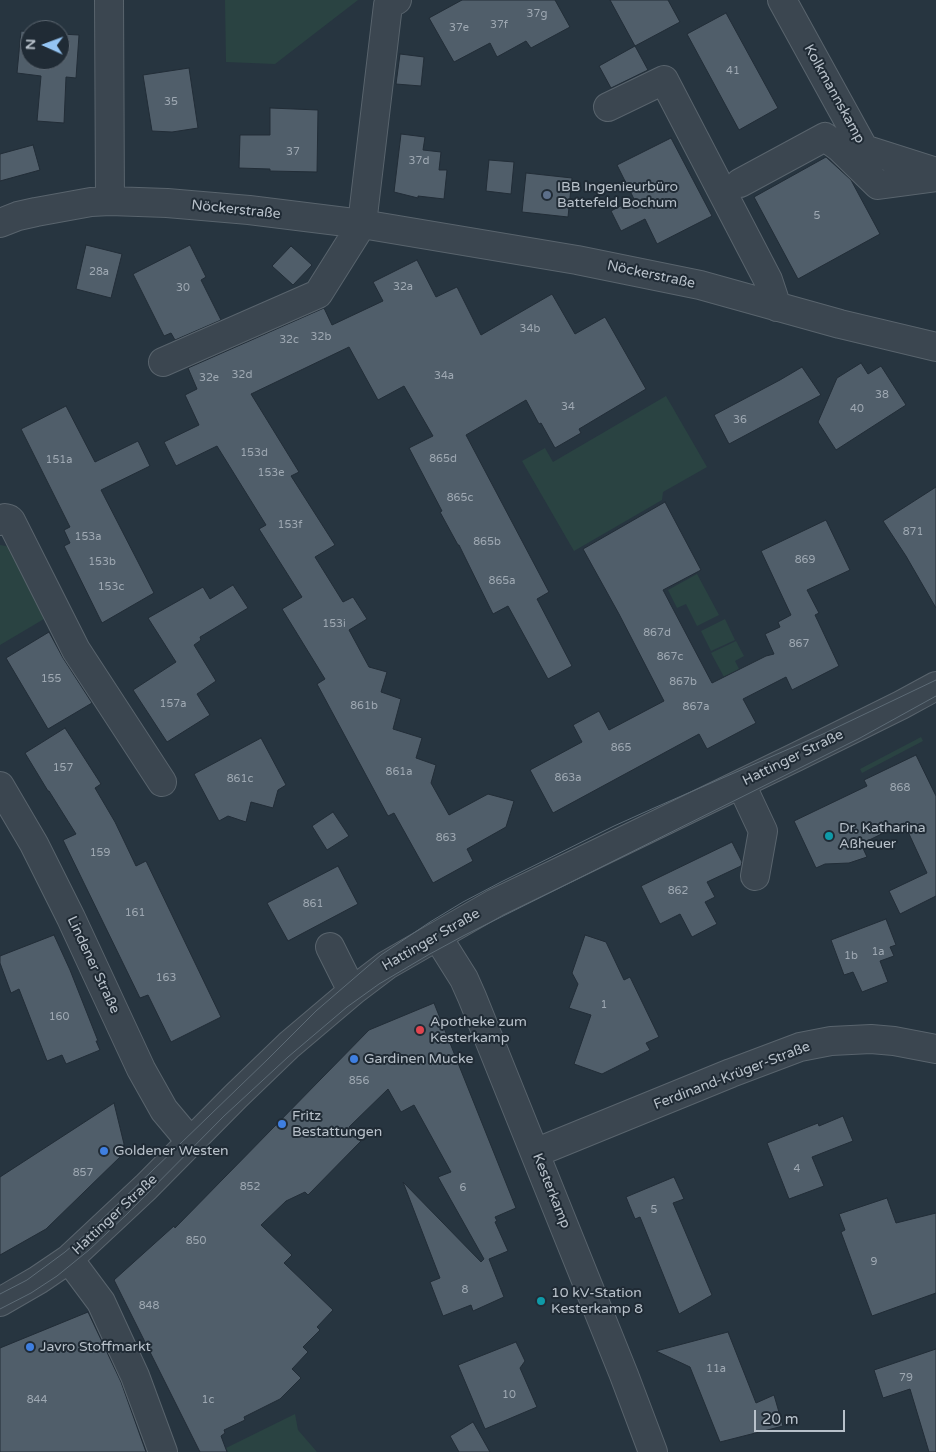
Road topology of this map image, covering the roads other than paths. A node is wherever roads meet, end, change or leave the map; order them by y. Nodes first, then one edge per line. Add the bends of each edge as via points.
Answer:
1 (109, 0) edge
2 (397, 0) edge
3 (782, 0) edge
4 (608, 108) dead end
5 (936, 172) edge
6 (936, 177) edge
7 (740, 183) dead end
8 (110, 200) junction
9 (0, 223) edge
10 (362, 224) junction
11 (777, 307) junction
12 (936, 347) edge
13 (163, 362) dead end
14 (0, 521) edge
15 (936, 686) edge
16 (162, 782) dead end
17 (741, 784) junction
18 (0, 786) edge
19 (755, 876) dead end
20 (437, 936) junction
21 (330, 947) dead end
22 (354, 990) junction
23 (936, 1048) edge
24 (190, 1141) junction
25 (535, 1153) junction
26 (69, 1258) junction
27 (0, 1302) edge
28 (163, 1452) edge
29 (653, 1452) edge

1 - 8 street
2 - 10 street via 388,5
3 - 5 street, Kolkmannskamp via 864,149
4 - 11 street via 664,80 768,280
6 - 7 street via 878,186 825,137
8 - 9 street, Nöckerstraße via 36,212
8 - 10 street, Nöckerstraße via 167,202
10 - 11 street, Nöckerstraße via 592,263 700,285
10 - 13 street via 318,294
11 - 12 street, Nöckerstraße
14 - 16 street via 4,518 11,521 76,650
15 - 17 street, Hattinger Straße
17 - 19 street via 763,831
17 - 20 street, Hattinger Straße via 495,903
18 - 24 street, Lindener Straße via 71,918 141,1069 164,1110
20 - 22 street, Hattinger Straße via 386,965
20 - 25 street, Kesterkamp via 464,979
21 - 22 street
22 - 24 street, Hattinger Straße via 289,1045
23 - 25 street, Ferdinand-Krüger-Straße via 871,1039 800,1047
24 - 26 street, Hattinger Straße
25 - 29 street, Kesterkamp
26 - 27 street, Hattinger Straße
26 - 28 street via 101,1302 135,1376

